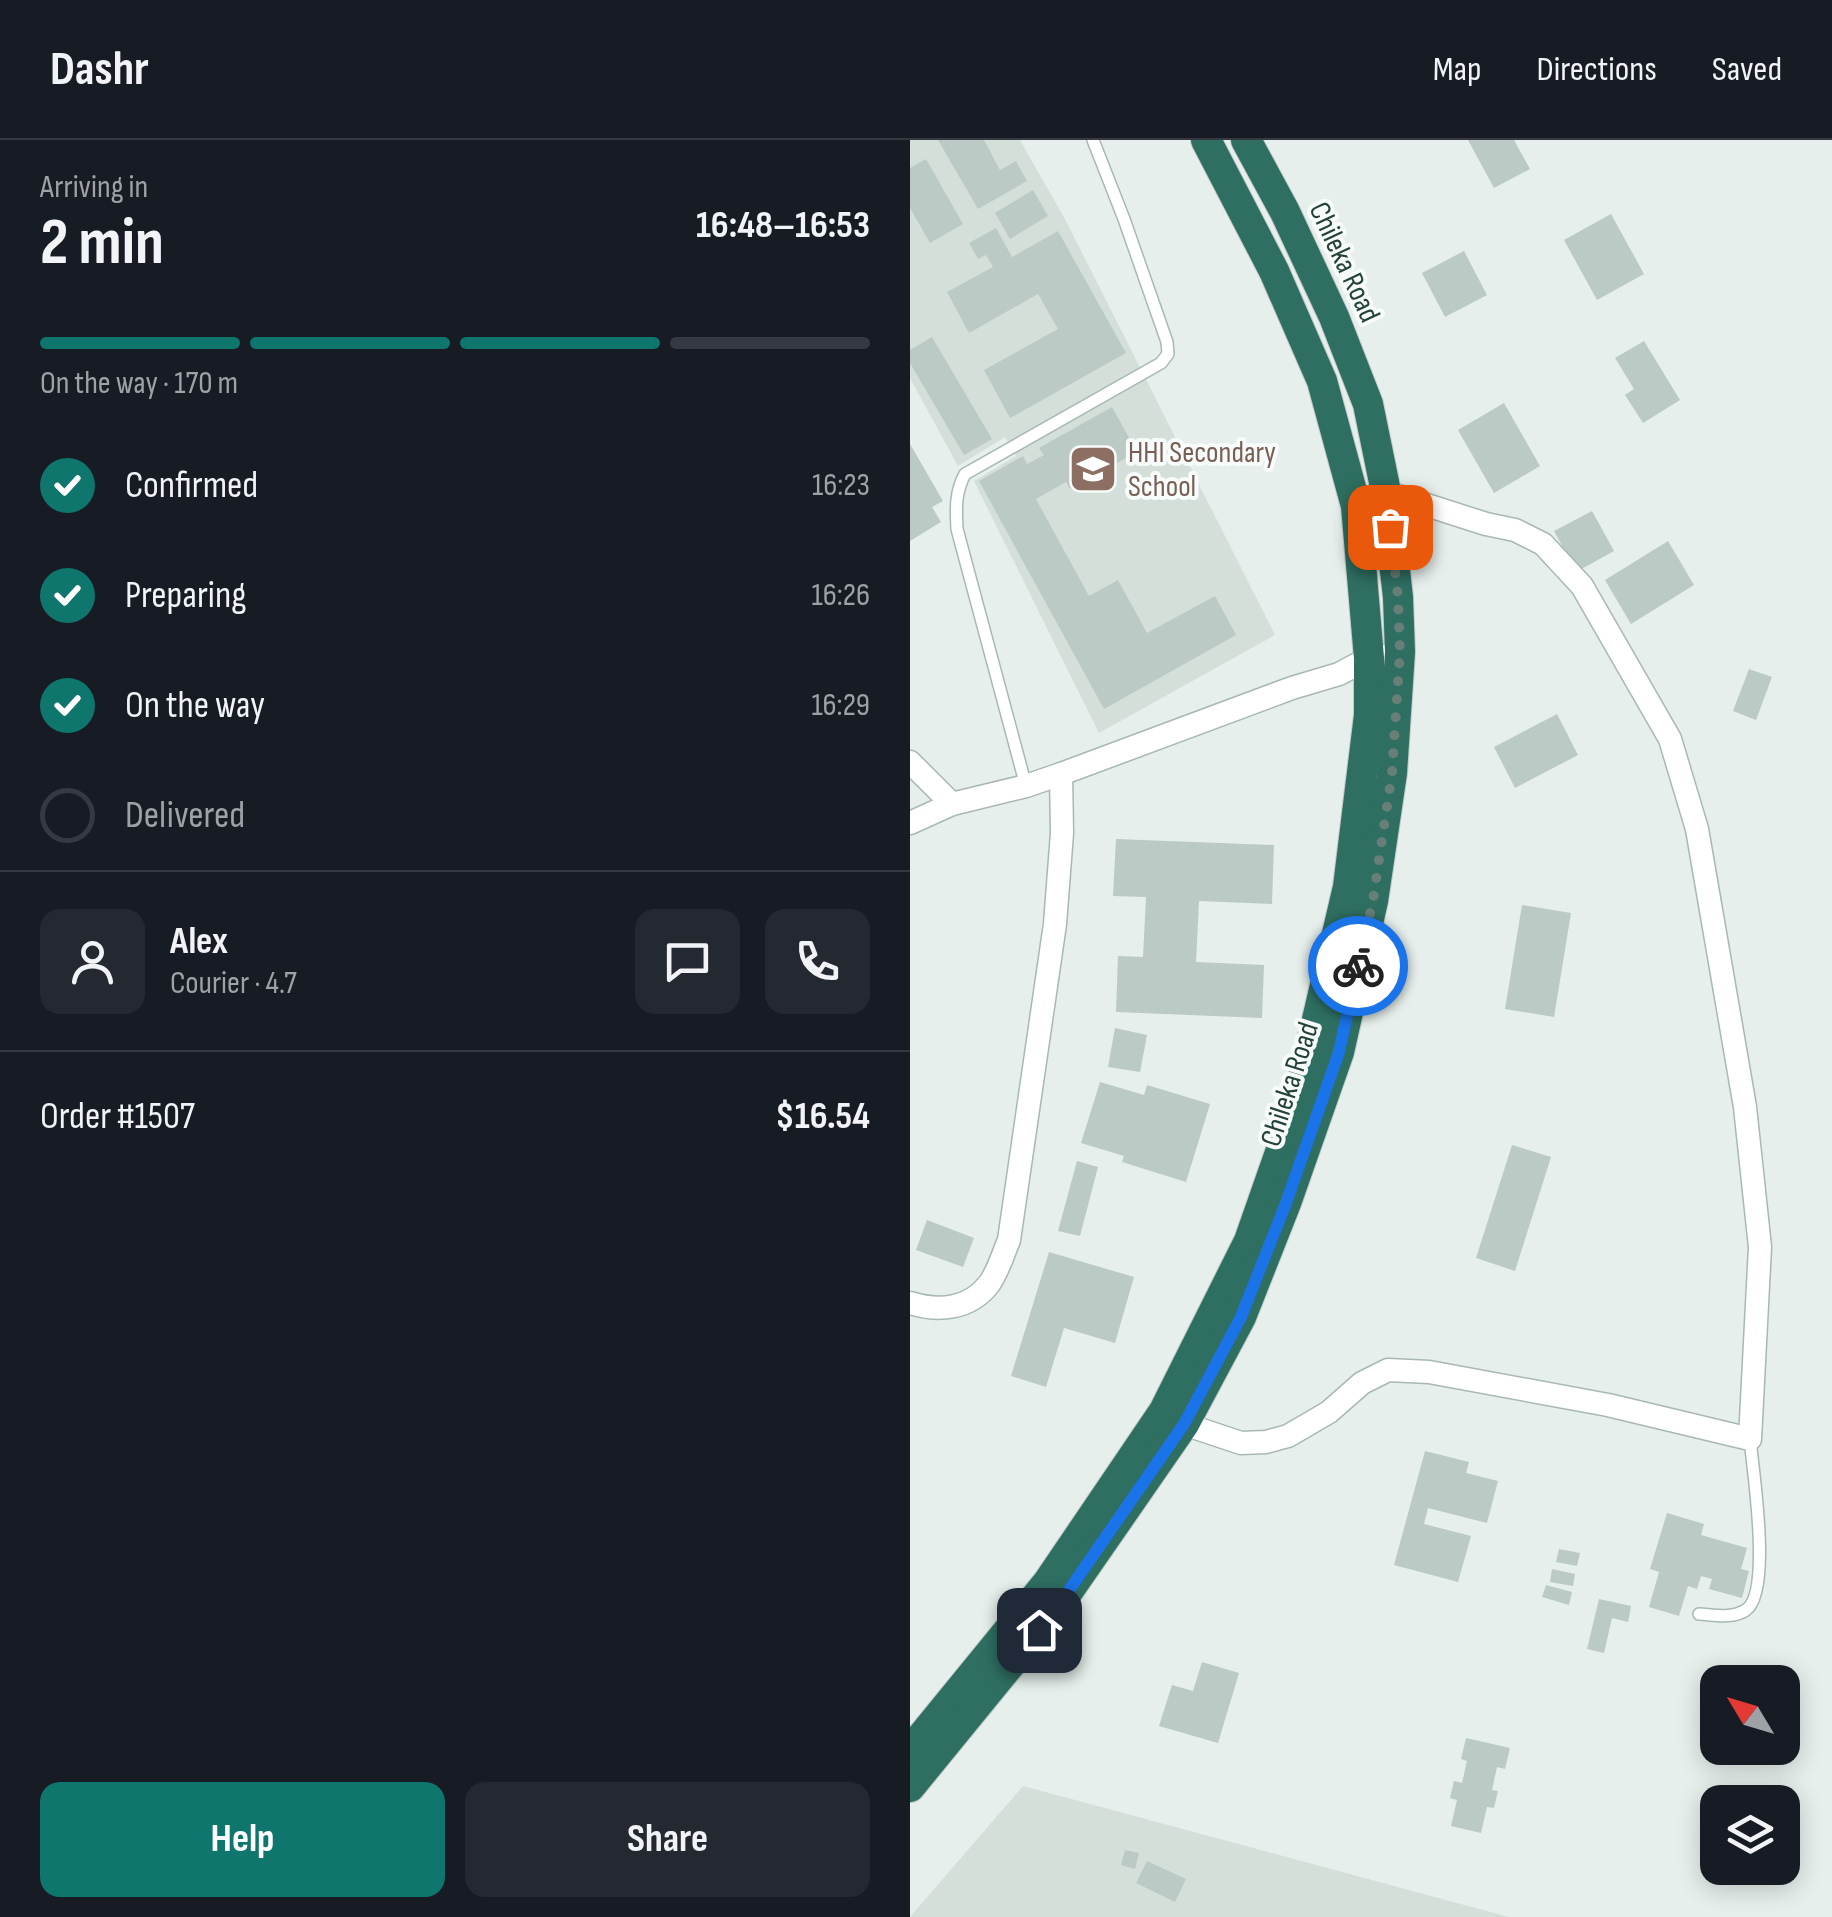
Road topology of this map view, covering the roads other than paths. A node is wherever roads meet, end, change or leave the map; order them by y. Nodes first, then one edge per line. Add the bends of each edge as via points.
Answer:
1 (1092, 140) edge
2 (1206, 140) edge
3 (1246, 140) edge
4 (1386, 492) junction
5 (1400, 652) junction
6 (1369, 658) junction
7 (910, 762) edge
8 (1061, 774) junction
9 (1026, 786) junction
10 (952, 804) junction
11 (910, 823) edge
12 (910, 1303) edge
13 (1184, 1424) junction
14 (1750, 1439) junction
15 (1699, 1614) dead end
16 (910, 1752) edge
17 (910, 1786) edge

1 - 9 lane via 1168,354 965,474 956,504 957,530
2 - 6 highway via 1322,382 1356,506
3 - 4 highway, Chileka Road via 1334,317 1368,404
4 - 5 highway, Chileka Road
4 - 14 street via 1544,544 1582,586 1670,738 1697,829 1745,1107 1760,1246
5 - 6 street
5 - 13 highway, Chileka Road via 1392,773 1373,900 1339,1052 1241,1317
6 - 8 street
6 - 16 highway via 1369,715 1348,886 1298,1101 1249,1241 1164,1411 1048,1582
7 - 10 street
8 - 9 street
8 - 12 street via 1055,924 1009,1240 990,1283 971,1302 946,1308
9 - 10 street
10 - 11 street
13 - 14 street via 1242,1443 1266,1442 1329,1412 1388,1370 1590,1402
13 - 17 highway, Chileka Road via 1058,1606
14 - 15 lane via 1757,1595 1734,1616

